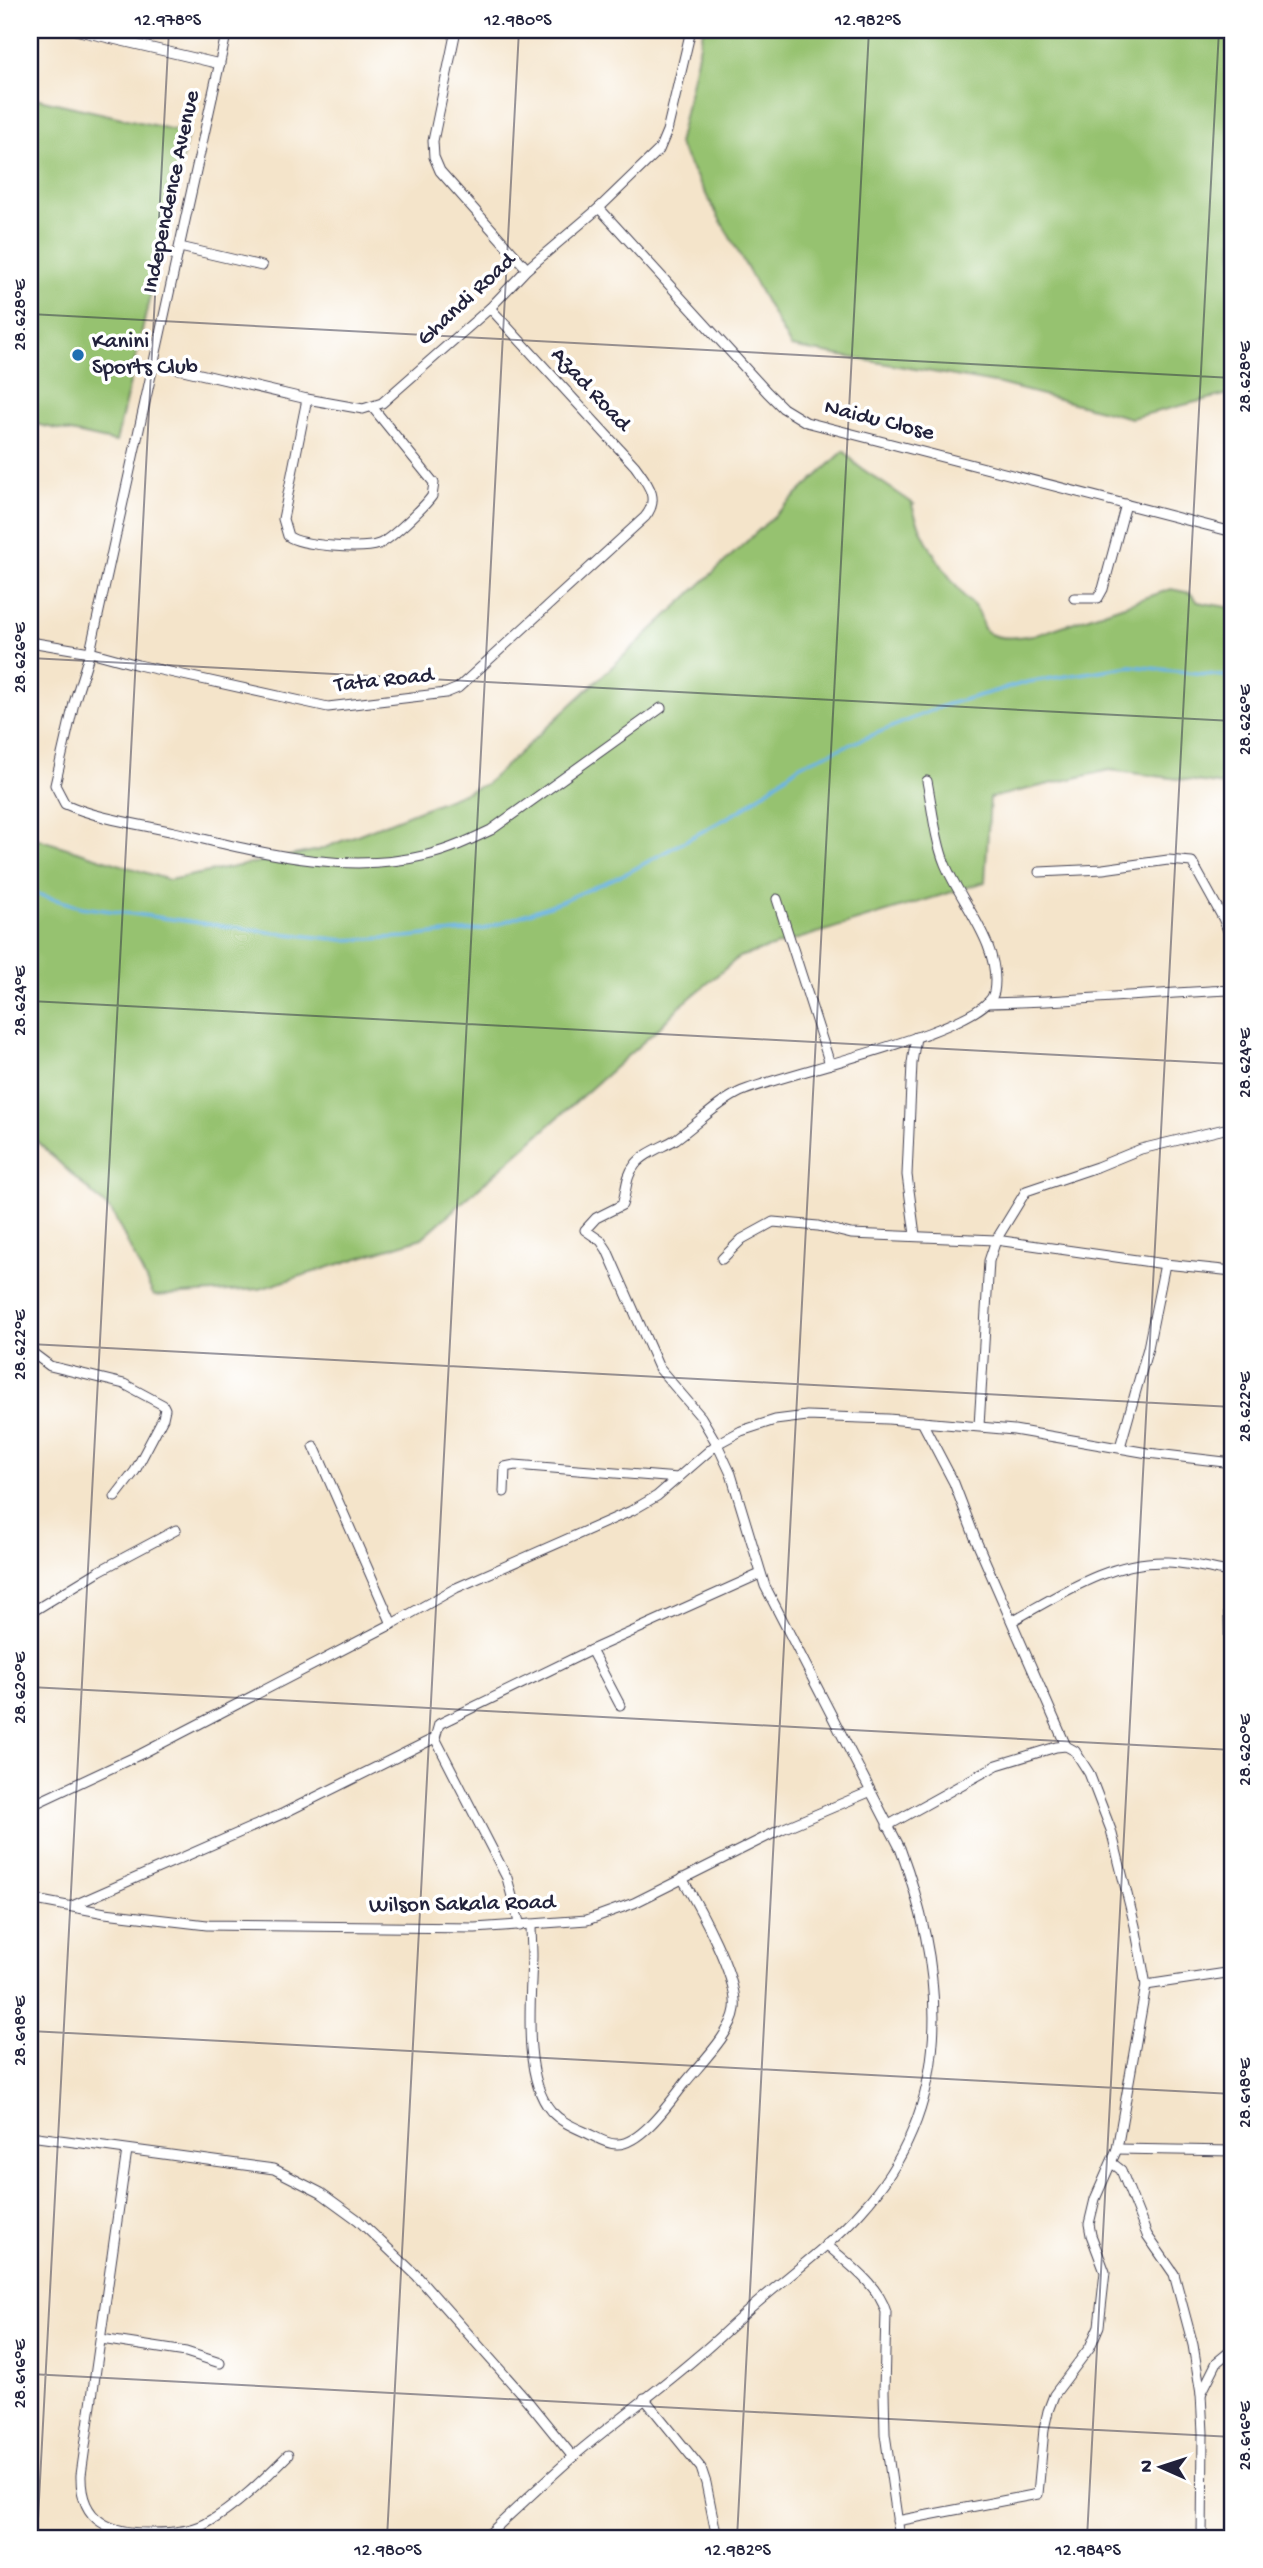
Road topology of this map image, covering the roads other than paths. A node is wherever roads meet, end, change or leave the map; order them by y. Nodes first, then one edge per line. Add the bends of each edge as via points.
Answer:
1 (75, 30) edge
2 (227, 30) edge
3 (456, 30) edge
4 (691, 30) edge
5 (220, 64) junction
6 (599, 208) junction
7 (180, 247) junction
8 (262, 266) dead end
9 (527, 269) junction
10 (490, 308) junction
11 (153, 363) junction
12 (307, 399) junction
13 (373, 408) junction
14 (653, 502) joint
15 (1126, 504) junction
16 (1233, 532) edge
17 (1074, 598) dead end
18 (30, 642) edge
19 (90, 652) junction
20 (661, 708) dead end
21 (927, 781) dead end
22 (1039, 872) dead end
23 (777, 899) dead end
24 (1233, 943) edge
25 (1233, 990) edge
26 (987, 1003) junction
27 (916, 1037) junction
28 (830, 1064) junction
29 (1233, 1127) edge
30 (915, 1235) junction
31 (996, 1240) junction
32 (722, 1259) dead end
33 (1165, 1264) junction
34 (1233, 1271) edge
35 (30, 1351) edge
36 (922, 1422) junction
37 (979, 1426) junction
38 (717, 1444) junction
39 (314, 1446) dead end
40 (1120, 1447) junction
41 (1233, 1463) edge
42 (678, 1478) junction
43 (504, 1492) dead end
44 (116, 1497) dead end
45 (176, 1530) dead end
46 (1231, 1572) edge
47 (760, 1574) junction
48 (30, 1613) edge
49 (1012, 1621) junction
50 (392, 1624) junction
51 (591, 1650) junction
52 (620, 1705) dead end
53 (435, 1738) junction
54 (1066, 1746) junction
55 (869, 1791) junction
56 (1233, 1801) edge
57 (30, 1806) edge
58 (887, 1826) junction
59 (682, 1878) junction
60 (30, 1899) edge
61 (72, 1906) junction
62 (531, 1924) junction
63 (520, 1926) junction
64 (1233, 1972) edge
65 (1146, 1985) junction
66 (30, 2136) edge
67 (1117, 2149) junction
68 (127, 2150) junction
69 (1233, 2151) edge
70 (1112, 2163) junction
71 (826, 2244) junction
72 (101, 2339) junction
73 (1233, 2348) edge
74 (220, 2363) dead end
75 (1202, 2394) junction
76 (644, 2398) junction
77 (288, 2455) dead end
78 (573, 2457) junction
79 (897, 2521) junction
80 (485, 2538) edge
81 (717, 2538) edge
82 (900, 2538) edge
83 (1202, 2538) edge

1 - 5 street
2 - 5 street, Independence Avenue
3 - 9 street via 433,142 434,157 440,171
4 - 6 street, Ghandi Road via 663,143
5 - 7 street, Independence Avenue
6 - 9 street, Ghandi Road
6 - 15 street, Naidu Close via 795,417
7 - 8 street
7 - 11 street, Independence Avenue
9 - 10 street, Ghandi Road
10 - 13 street, Ghandi Road
10 - 14 street, Azad Road via 635,466 653,493
11 - 12 street
11 - 19 street, Independence Avenue
12 - 13 street
12 - 13 street via 283,519 288,536 303,543 383,543 432,496 434,483
14 - 19 street, Tata Road via 645,517 451,692 328,707
15 - 16 street, Naidu Close
15 - 17 street via 1098,598
18 - 19 street, Tata Road
19 - 20 street, Independence Avenue via 55,785 65,804 290,858 336,863 427,855 491,830
21 - 26 street via 945,863 986,941 994,986
22 - 24 street via 1168,860 1192,862
23 - 28 street
25 - 26 street
26 - 27 street
27 - 28 street
27 - 30 street via 907,1175
28 - 38 street via 738,1093 639,1161 627,1178 622,1205 596,1218 585,1230 607,1250 659,1368 701,1417
29 - 31 street via 1140,1149 1026,1191
30 - 31 street
30 - 32 street via 851,1234 773,1222 742,1239
31 - 33 street
31 - 37 street via 987,1281
33 - 34 street
33 - 40 street via 1148,1348
35 - 44 street via 50,1366 124,1384 163,1405 163,1418
36 - 37 street
36 - 38 street via 784,1418 751,1427
36 - 49 street via 954,1483
37 - 40 street
38 - 42 street
38 - 47 street via 731,1474
39 - 50 street
40 - 41 street
42 - 43 street via 515,1465 505,1467
42 - 50 street via 631,1511 456,1588
45 - 48 street
46 - 49 street via 1170,1562 1133,1564 1097,1576
46 - 56 street
47 - 51 street
47 - 55 street
49 - 54 street
50 - 57 street
51 - 52 street
51 - 53 street via 439,1724
53 - 61 street via 284,1813
53 - 63 street via 507,1878
54 - 58 street via 997,1765
54 - 65 street via 1075,1751 1088,1773 1111,1830
55 - 58 street
55 - 59 street, Wilson Sakala Road
58 - 71 street via 900,1848 922,1919 935,2004 934,2048 922,2104 907,2144 861,2211
59 - 62 street, Wilson Sakala Road via 587,1920
59 - 62 street via 705,1918 734,1990 736,2008 722,2037 629,2143 609,2144 559,2119 545,2103 530,2034
60 - 61 street, Wilson Sakala Road
61 - 63 street, Wilson Sakala Road via 206,1925
62 - 63 street, Wilson Sakala Road
64 - 65 street
65 - 67 street
66 - 68 street
67 - 69 street
67 - 70 street
68 - 72 street
68 - 78 street via 274,2169 338,2204 417,2277
70 - 75 street via 1121,2170 1147,2235 1174,2274
70 - 79 street via 1089,2224 1105,2272 1099,2326 1048,2411 1038,2494
71 - 76 street
71 - 79 street via 883,2300 886,2434
72 - 74 street via 186,2352
72 - 77 street via 81,2487 84,2502 102,2523 128,2533 195,2528 243,2496
73 - 75 street via 1217,2362
75 - 83 street
76 - 78 street
76 - 81 street via 701,2468
78 - 80 street
79 - 82 street

